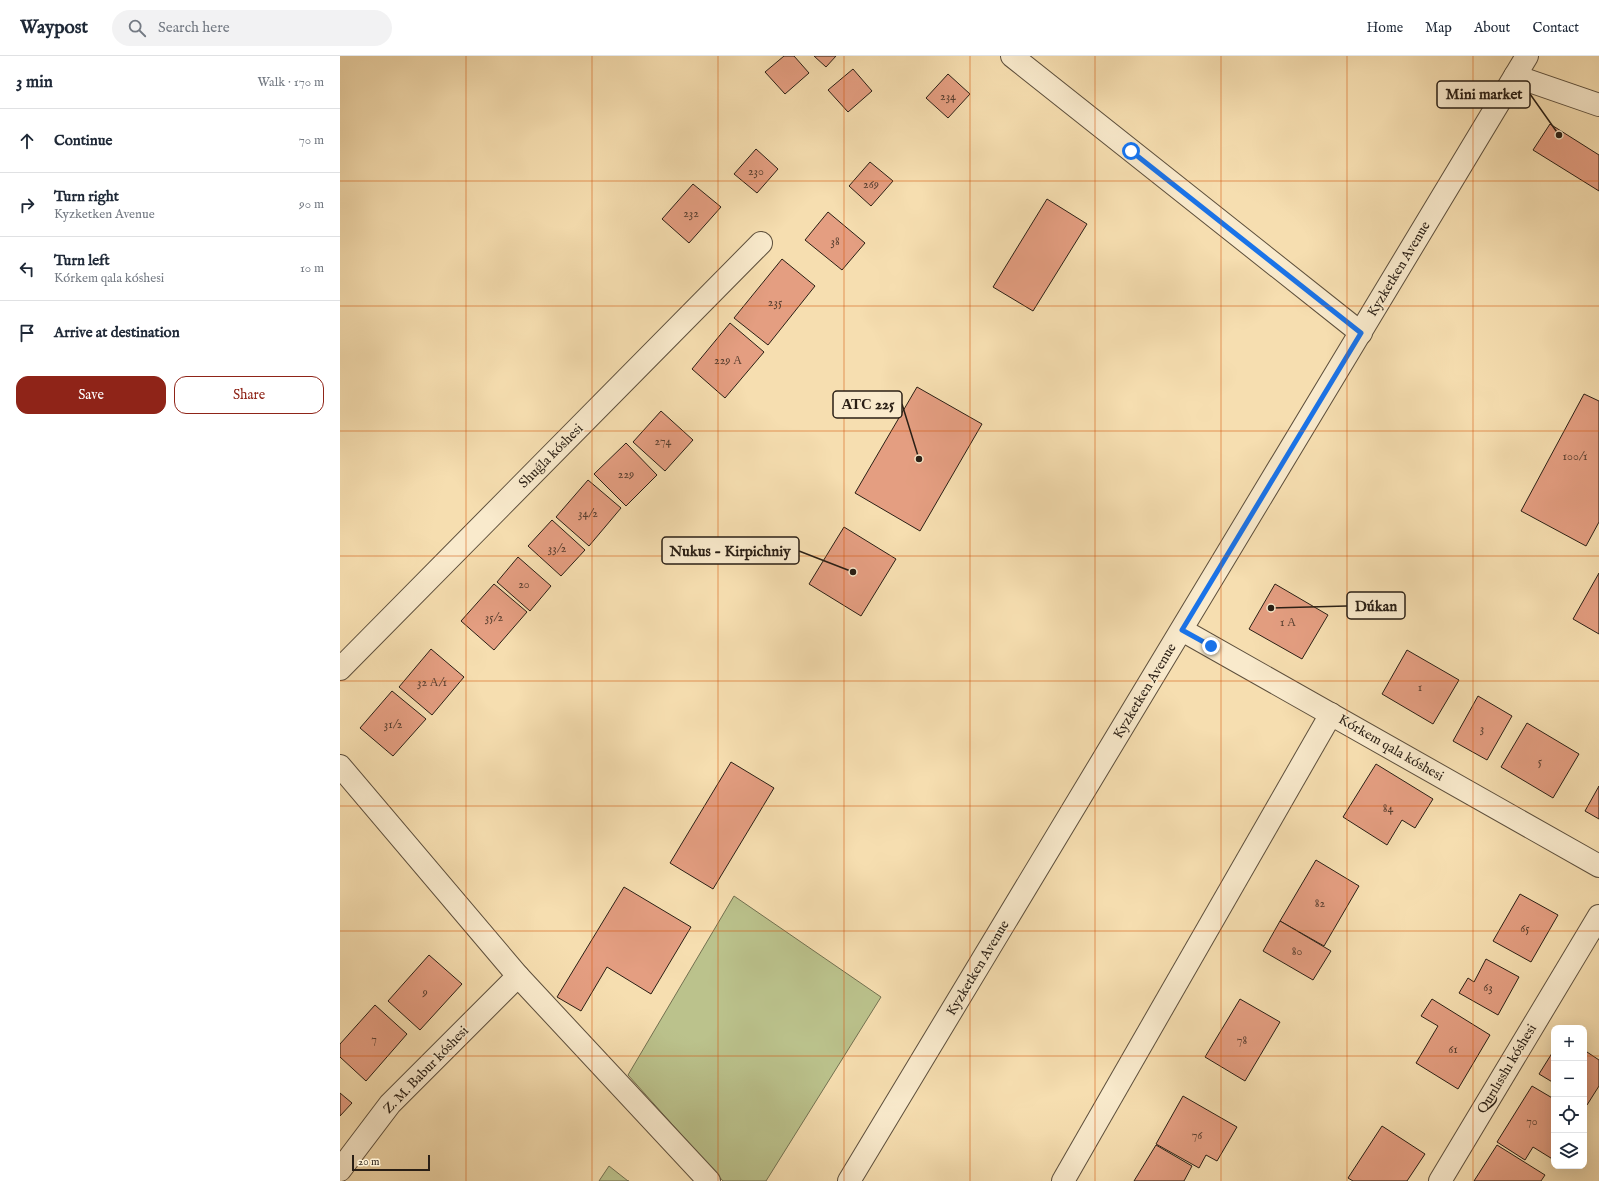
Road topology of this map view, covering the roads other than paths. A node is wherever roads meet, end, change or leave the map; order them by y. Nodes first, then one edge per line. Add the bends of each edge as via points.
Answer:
1 (1012, 56) edge
2 (1528, 56) edge
3 (1515, 76) junction
4 (1599, 105) edge
5 (761, 243) dead end
6 (1361, 333) junction
7 (1182, 630) junction
8 (340, 669) edge
9 (1331, 714) junction
10 (340, 766) edge
11 (1599, 866) edge
12 (1599, 916) edge
13 (518, 976) junction
14 (340, 1170) edge
15 (709, 1181) edge
16 (849, 1181) edge
17 (1063, 1181) edge
18 (1440, 1181) edge

1 - 6 street
2 - 3 street, Kyzketken Avenue
3 - 4 street
3 - 6 street, Kyzketken Avenue
5 - 8 street, Shuǵla kóshesi
6 - 7 street, Kyzketken Avenue
7 - 9 street, Kórkem qala kóshesi
7 - 16 street, Kyzketken Avenue
9 - 11 street, Kórkem qala kóshesi
9 - 17 street
10 - 13 street
12 - 18 street, Qurılısshı kóshesi
13 - 14 street, Z. M. Babur kóshesi via 390,1104
13 - 15 street

